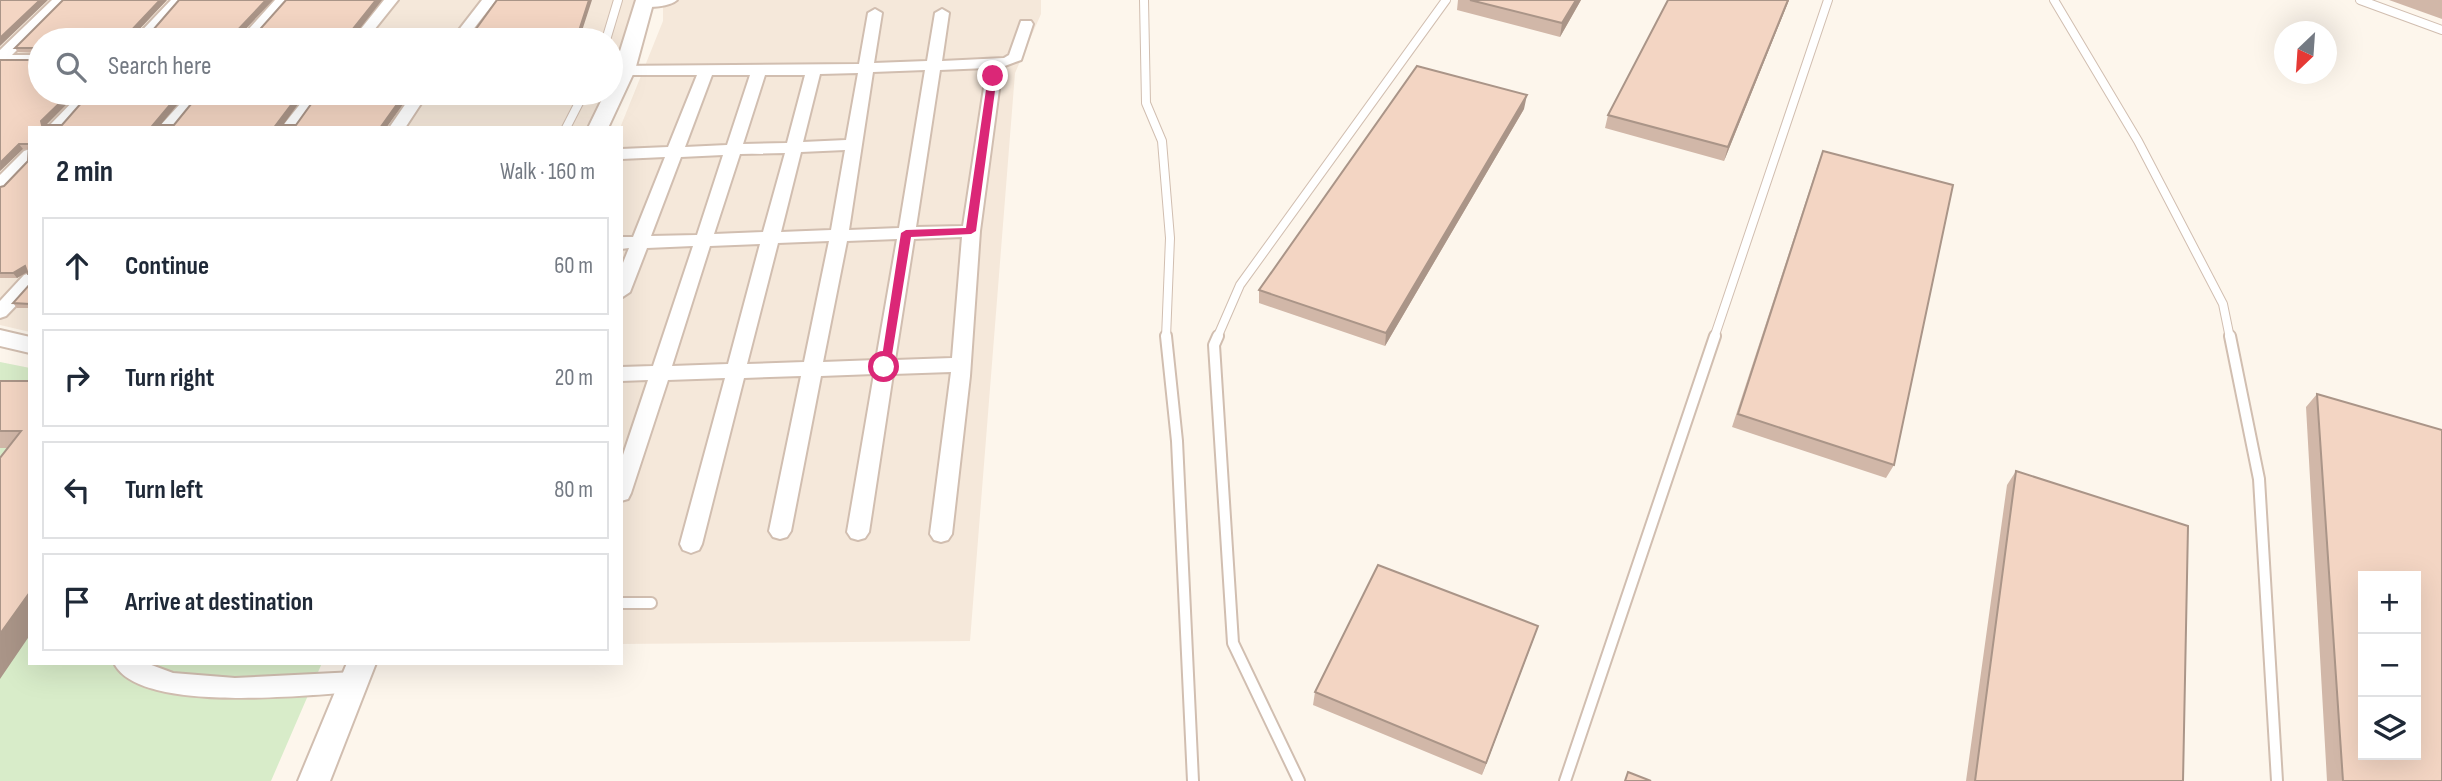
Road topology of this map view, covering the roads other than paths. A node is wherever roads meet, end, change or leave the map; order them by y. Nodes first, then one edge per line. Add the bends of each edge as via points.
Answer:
1 (60, 0) edge
2 (179, 0) edge
3 (283, 0) edge
4 (391, 0) edge
5 (489, 0) edge
6 (618, 0) edge
7 (670, 0) edge
8 (1144, 0) edge
9 (1446, 0) edge
10 (1828, 0) edge
11 (2054, 0) edge
12 (2360, 0) edge
13 (645, 1) edge
14 (875, 13) dead end
15 (942, 13) dead end
16 (1026, 24) dead end
17 (31, 28) edge
18 (151, 28) edge
19 (257, 28) edge
20 (369, 28) edge
21 (467, 28) edge
22 (610, 28) edge
23 (2442, 30) edge
24 (28, 31) edge
25 (623, 57) edge
26 (0, 58) edge
27 (28, 59) edge
28 (936, 63) junction
29 (995, 63) junction
30 (867, 68) junction
31 (623, 70) edge
32 (706, 70) junction
33 (759, 70) junction
34 (814, 70) junction
35 (77, 105) edge
36 (187, 105) edge
37 (307, 105) edge
38 (413, 105) edge
39 (578, 105) edge
40 (606, 105) edge
41 (57, 126) edge
42 (168, 126) edge
43 (291, 126) edge
44 (398, 126) edge
45 (567, 126) edge
46 (599, 126) edge
47 (854, 145) junction
48 (794, 147) junction
49 (734, 149) junction
50 (674, 153) junction
51 (623, 155) edge
52 (28, 156) edge
53 (0, 185) edge
54 (971, 231) junction
55 (906, 233) junction
56 (839, 236) junction
57 (771, 238) junction
58 (704, 241) junction
59 (623, 243) edge
60 (640, 243) junction
61 (28, 281) edge
62 (623, 287) edge
63 (0, 313) edge
64 (0, 338) edge
65 (28, 345) edge
66 (961, 365) junction
67 (884, 367) junction
68 (812, 369) junction
69 (737, 371) junction
70 (662, 373) junction
71 (623, 374) edge
72 (623, 487) edge
73 (780, 531) dead end
74 (858, 532) dead end
75 (941, 534) dead end
76 (691, 544) dead end
77 (623, 603) edge
78 (651, 603) dead end
79 (129, 665) edge
80 (359, 673) edge
81 (314, 781) edge
82 (1193, 781) edge
83 (1299, 781) edge
84 (1565, 781) edge
85 (2277, 781) edge

1 - 17 street
2 - 18 street
3 - 19 street
4 - 20 street
5 - 21 street
6 - 22 lane
7 - 13 street
8 - 82 lane via 1146,103 1162,141 1170,238 1165,326 1177,441
9 - 83 lane via 1240,285 1214,345 1233,643
10 - 84 lane
11 - 85 lane via 2138,141 2222,304 2259,479
12 - 23 lane
13 - 25 street
14 - 30 street
15 - 28 street
16 - 29 street via 1016,57
24 - 26 street
26 - 27 street
28 - 29 street
28 - 30 street
28 - 55 street
29 - 54 street
30 - 34 street
30 - 47 street
31 - 32 street
32 - 33 street
32 - 50 street
33 - 34 street
33 - 49 street
34 - 48 street
35 - 41 street
36 - 42 street
37 - 43 street
38 - 44 street
39 - 45 lane
40 - 46 street
47 - 48 street
47 - 56 street
48 - 49 street
48 - 57 street
49 - 50 street
49 - 58 street
50 - 51 street
50 - 60 street
52 - 53 street
54 - 55 street
54 - 66 street
55 - 56 street
55 - 67 street
56 - 57 street
56 - 68 street
57 - 58 street
57 - 69 street
58 - 60 street
58 - 70 street
59 - 60 street
60 - 62 street
61 - 63 street
64 - 65 street
66 - 67 street
66 - 75 street
67 - 68 street
67 - 74 street
68 - 69 street
68 - 73 street
69 - 70 street
69 - 76 street
70 - 71 street
70 - 72 street
77 - 78 lane
79 - 80 street via 155,680 199,689
80 - 81 street

